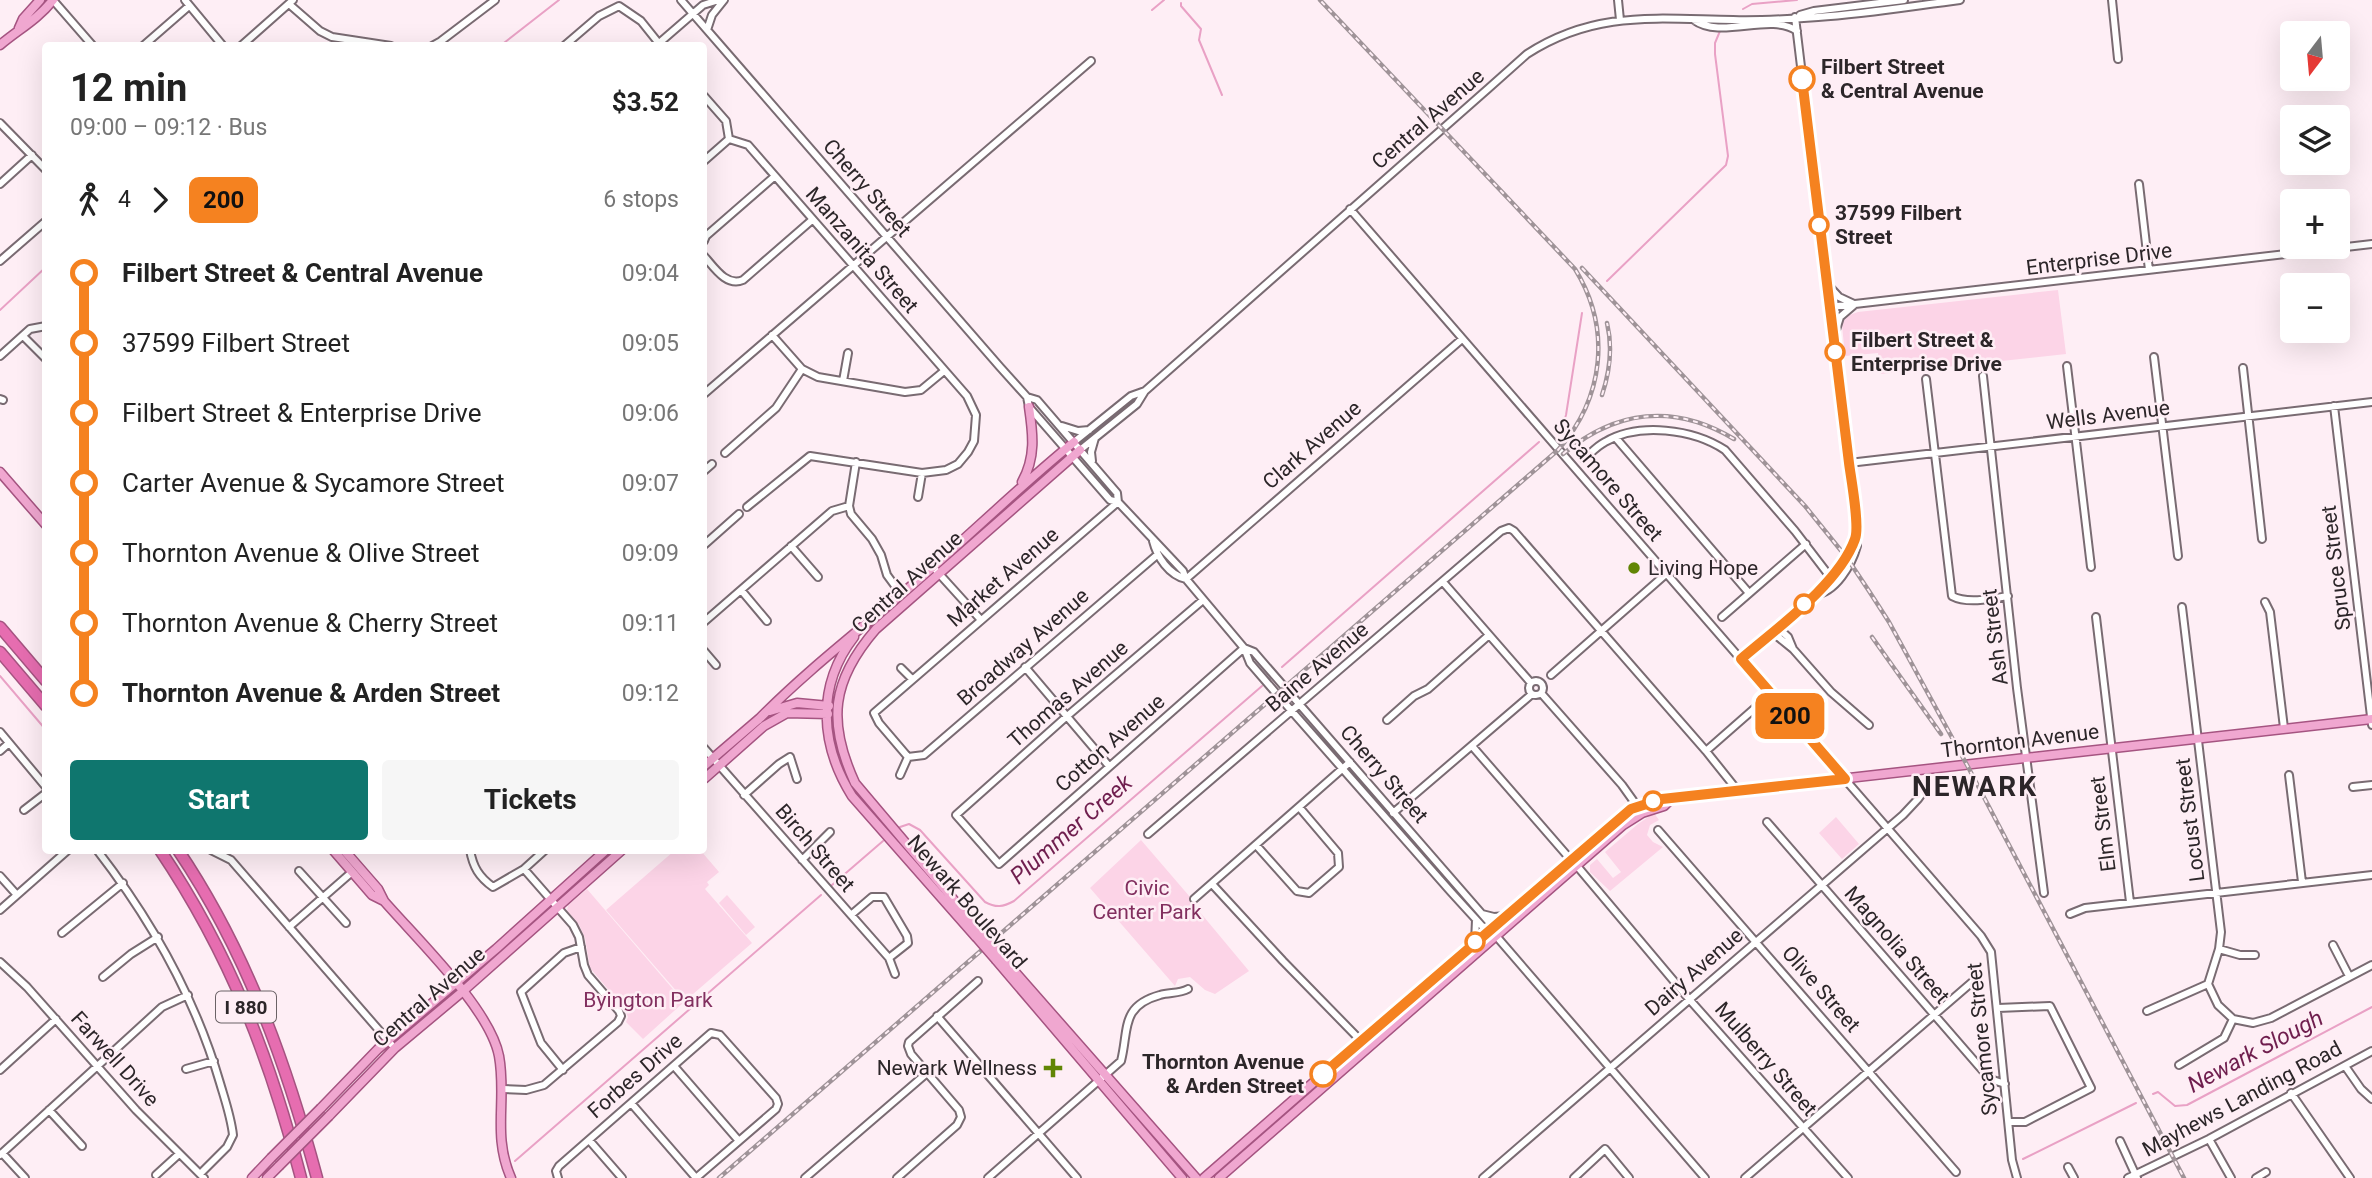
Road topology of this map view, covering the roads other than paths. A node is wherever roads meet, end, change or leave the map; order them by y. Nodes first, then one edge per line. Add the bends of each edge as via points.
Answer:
1 (40, 0) edge
2 (53, 0) edge
3 (495, 0) edge
4 (681, 0) edge
5 (719, 0) edge
6 (724, 0) edge
7 (1618, 0) edge
8 (1904, 0) edge
9 (1960, 0) edge
10 (2112, 0) edge
11 (291, 2) edge
12 (187, 3) edge
13 (693, 14) junction
14 (1795, 17) junction
15 (1693, 19) junction
16 (1620, 20) junction
17 (19, 28) junction
18 (707, 30) junction
19 (1797, 32) junction
20 (90, 42) edge
21 (147, 42) edge
22 (220, 42) edge
23 (246, 42) edge
24 (365, 42) edge
25 (437, 42) edge
26 (569, 42) edge
27 (657, 42) edge
28 (662, 42) edge
29 (0, 45) edge
30 (2118, 60) dead end
31 (1088, 62) dead end
32 (707, 99) edge
33 (0, 123) edge
34 (729, 139) junction
35 (32, 155) junction
36 (707, 158) edge
37 (42, 166) edge
38 (775, 176) junction
39 (0, 184) edge
40 (2138, 184) dead end
41 (1350, 209) junction
42 (812, 220) junction
43 (42, 224) edge
44 (707, 235) edge
45 (885, 236) junction
46 (2372, 244) edge
47 (707, 259) edge
48 (0, 261) edge
49 (851, 265) junction
50 (2149, 270) junction
51 (1827, 284) junction
52 (1855, 304) junction
53 (1829, 307) junction
54 (42, 327) edge
55 (772, 335) junction
56 (23, 336) junction
57 (1834, 338) junction
58 (1462, 339) junction
59 (848, 353) dead end
60 (42, 355) edge
61 (0, 356) edge
62 (2154, 357) dead end
63 (2067, 366) dead end
64 (2243, 368) dead end
65 (802, 369) junction
66 (944, 371) junction
67 (1983, 376) dead end
68 (1926, 379) dead end
69 (843, 381) junction
70 (707, 391) edge
71 (1145, 391) junction
72 (1027, 397) junction
73 (2372, 402) edge
74 (2334, 406) junction
75 (1029, 407) junction
76 (2248, 416) junction
77 (1060, 426) junction
78 (2162, 426) junction
79 (1090, 429) junction
80 (1615, 437) junction
81 (2076, 437) junction
82 (1095, 438) junction
83 (1074, 442) junction
84 (1990, 447) junction
85 (1066, 449) junction
86 (1080, 450) junction
87 (725, 453) dead end
88 (1935, 453) junction
89 (1073, 457) junction
90 (1584, 459) dead end
91 (856, 462) junction
92 (1092, 463) junction
93 (1849, 463) junction
94 (712, 464) dead end
95 (707, 468) edge
96 (0, 472) edge
97 (922, 473) junction
98 (1019, 488) junction
99 (918, 497) dead end
100 (1118, 502) junction
101 (849, 506) junction
102 (747, 507) dead end
103 (739, 514) dead end
104 (42, 520) edge
105 (2262, 539) dead end
106 (1153, 541) junction
107 (707, 542) edge
108 (1806, 544) junction
109 (791, 545) junction
110 (1157, 555) junction
111 (2178, 556) dead end
112 (1849, 560) junction
113 (2091, 567) dead end
114 (936, 570) junction
115 (1667, 574) junction
116 (818, 577) dead end
117 (1831, 578) junction
118 (1186, 579) junction
119 (1443, 582) junction
120 (741, 590) junction
121 (1749, 593) junction
122 (1814, 595) junction
123 (2008, 596) junction
124 (904, 598) junction
125 (1203, 600) junction
126 (2265, 603) dead end
127 (2182, 607) dead end
128 (1722, 617) dead end
129 (2096, 617) dead end
130 (707, 619) edge
131 (871, 620) junction
132 (981, 620) junction
133 (767, 621) dead end
134 (0, 626) edge
135 (1775, 630) junction
136 (1601, 631) junction
137 (1489, 635) junction
138 (1244, 649) junction
139 (0, 652) edge
140 (707, 654) edge
141 (1741, 659) junction
142 (716, 665) dead end
143 (1025, 667) junction
144 (901, 668) dead end
145 (1551, 675) dead end
146 (42, 676) edge
147 (912, 679) junction
148 (1531, 683) junction
149 (1541, 693) junction
150 (1532, 694) junction
151 (1771, 694) junction
152 (42, 701) edge
153 (1300, 705) junction
154 (826, 710) junction
155 (838, 710) junction
156 (1291, 710) junction
157 (1066, 717) junction
158 (2372, 719) edge
159 (758, 720) junction
160 (1387, 720) dead end
161 (1869, 725) dead end
162 (2372, 725) edge
163 (2284, 728) junction
164 (0, 732) edge
165 (2198, 738) junction
166 (9, 743) junction
167 (1472, 746) junction
168 (2112, 749) junction
169 (0, 751) edge
170 (1706, 751) junction
171 (707, 752) edge
172 (908, 757) junction
173 (2027, 758) junction
174 (716, 762) junction
175 (1350, 762) junction
176 (707, 765) edge
177 (1108, 766) junction
178 (1342, 769) junction
179 (707, 775) edge
180 (901, 775) dead end
181 (2289, 775) dead end
182 (797, 779) dead end
183 (1845, 779) junction
184 (42, 782) edge
185 (2372, 785) edge
186 (2353, 787) dead end
187 (1926, 788) dead end
188 (1738, 791) junction
189 (744, 794) junction
190 (42, 796) edge
191 (1299, 807) junction
192 (1640, 809) junction
193 (23, 810) dead end
194 (1395, 812) junction
195 (1386, 818) junction
196 (1767, 822) dead end
197 (1887, 828) junction
198 (1658, 830) dead end
199 (830, 832) dead end
200 (1148, 834) dead end
201 (1256, 845) junction
202 (63, 854) edge
203 (100, 854) edge
204 (162, 854) edge
205 (180, 854) edge
206 (218, 854) edge
207 (336, 854) edge
208 (347, 854) edge
209 (471, 854) edge
210 (541, 854) edge
211 (601, 854) edge
212 (618, 854) edge
213 (802, 860) junction
214 (1574, 863) junction
215 (999, 864) joint
216 (524, 869) junction
217 (299, 871) dead end
218 (352, 872) junction
219 (1444, 872) junction
220 (2372, 875) edge
221 (0, 876) edge
222 (1438, 878) junction
223 (2302, 882) junction
224 (123, 883) junction
225 (1212, 884) junction
226 (1821, 885) junction
227 (2216, 892) junction
228 (2044, 893) dead end
229 (17, 895) junction
230 (323, 897) junction
231 (550, 899) junction
232 (1194, 899) dead end
233 (384, 901) junction
234 (2130, 902) junction
235 (558, 907) junction
236 (0, 910) edge
237 (1482, 914) junction
238 (2070, 914) dead end
239 (851, 915) junction
240 (1507, 915) junction
241 (1476, 920) junction
242 (346, 923) dead end
243 (289, 927) junction
244 (62, 933) dead end
245 (1494, 933) junction
246 (978, 934) junction
247 (158, 937) junction
248 (1755, 941) junction
249 (1475, 942) junction
250 (2333, 945) dead end
251 (581, 947) junction
252 (2219, 949) junction
253 (2255, 955) dead end
254 (889, 958) junction
255 (0, 962) edge
256 (2372, 965) edge
257 (895, 974) dead end
258 (2349, 976) junction
259 (103, 977) dead end
260 (1978, 977) dead end
261 (978, 981) dead end
262 (456, 984) junction
263 (2208, 984) junction
264 (1188, 989) dead end
265 (463, 992) junction
266 (188, 995) junction
267 (1689, 999) junction
268 (1998, 1007) junction
269 (2147, 1011) dead end
270 (1934, 1014) junction
271 (937, 1016) junction
272 (56, 1019) junction
273 (2234, 1020) junction
274 (388, 1040) junction
275 (1362, 1040) junction
276 (395, 1048) junction
277 (1368, 1048) junction
278 (2372, 1051) edge
279 (214, 1061) junction
280 (97, 1065) junction
281 (2179, 1065) dead end
282 (674, 1066) junction
283 (2345, 1066) junction
284 (187, 1069) dead end
285 (1611, 1069) junction
286 (0, 1070) edge
287 (563, 1070) junction
288 (1869, 1072) junction
289 (927, 1073) junction
290 (1103, 1079) junction
291 (2005, 1084) junction
292 (502, 1090) junction
293 (2291, 1093) junction
294 (2372, 1099) edge
295 (631, 1103) junction
296 (48, 1110) junction
297 (2009, 1122) junction
298 (1802, 1127) junction
299 (1040, 1135) junction
300 (2209, 1139) junction
301 (589, 1140) junction
302 (739, 1141) junction
303 (2120, 1141) dead end
304 (82, 1146) dead end
305 (1, 1154) edge
306 (179, 1154) junction
307 (2068, 1167) dead end
308 (1956, 1172) dead end
309 (2266, 1172) dead end
310 (156, 1175) dead end
311 (202, 1176) edge
312 (2133, 1177) edge
313 (25, 1178) edge
314 (252, 1178) edge
315 (267, 1178) edge
316 (301, 1178) edge
317 (317, 1178) edge
318 (511, 1178) edge
319 (558, 1178) edge
320 (622, 1178) edge
321 (696, 1178) edge
322 (805, 1178) edge
323 (897, 1178) edge
324 (988, 1178) edge
325 (1077, 1178) edge
326 (1182, 1178) edge
327 (1196, 1178) edge
328 (1204, 1178) edge
329 (1219, 1178) edge
330 (1483, 1178) edge
331 (1574, 1178) edge
332 (1629, 1178) edge
333 (1705, 1178) edge
334 (1745, 1178) edge
335 (1848, 1178) edge
336 (2017, 1178) edge
337 (2074, 1178) edge
338 (2231, 1178) edge
339 (2256, 1178) edge
340 (2350, 1178) edge

1 - 17 main road
2 - 17 main road via 29,25
2 - 20 street
3 - 25 street
4 - 13 street, Cherry Street
5 - 13 street
6 - 18 street
7 - 16 street
8 - 14 street, Central Avenue
9 - 14 street, Central Avenue
10 - 30 street
11 - 23 street
11 - 24 street via 320,31
12 - 21 street
12 - 22 street
13 - 18 street, Cherry Street
13 - 28 street
14 - 15 street, Central Avenue
14 - 19 street
15 - 16 street, Central Avenue
15 - 19 street via 1713,26 1785,24
16 - 41 street, Central Avenue via 1582,27 1527,54
17 - 29 main road
18 - 45 street, Cherry Street
19 - 51 street
26 - 27 street via 599,16 619,6 641,21
31 - 45 street
32 - 34 street via 726,121
33 - 35 street
34 - 36 street
34 - 38 street, Manzanita Street via 748,145
35 - 37 street
35 - 39 street
38 - 42 street, Manzanita Street
38 - 44 street
40 - 50 street
41 - 58 street, Sycamore Street
41 - 71 street, Central Avenue
42 - 47 street via 736,283 727,281
42 - 49 street, Manzanita Street
43 - 48 street
45 - 49 street
45 - 72 street, Cherry Street
46 - 50 street, Enterprise Drive
49 - 55 street
49 - 66 street, Manzanita Street
50 - 52 street, Enterprise Drive
51 - 52 street via 1839,297
51 - 53 street
52 - 53 street, Enterprise Drive
52 - 57 street via 1840,317
53 - 57 street
54 - 56 street
55 - 65 street
55 - 70 street
56 - 60 street
56 - 61 street
57 - 93 street
58 - 115 street, Sycamore Street
58 - 118 street, Clark Avenue
59 - 69 street
62 - 78 street
63 - 81 street
64 - 76 street
65 - 69 street
65 - 87 street via 776,408
66 - 69 street via 921,390 905,392
66 - 97 street, Manzanita Street via 967,396 976,415 974,441 958,464
67 - 84 street, Ash Street
68 - 88 street
71 - 79 street, Central Avenue via 1131,396
71 - 82 street, Central Avenue via 1137,404
72 - 75 street
72 - 77 street, Cherry Street via 1037,400
73 - 74 street, Wells Avenue
74 - 76 street, Wells Avenue
74 - 158 street, Spruce Street
75 - 85 street, Cherry Street
75 - 98 main road via 1034,443
76 - 78 street, Wells Avenue
76 - 105 street
77 - 79 street
77 - 83 street, Cherry Street
78 - 81 street, Wells Avenue
78 - 111 street
79 - 83 street, Central Avenue
80 - 90 street
80 - 108 street via 1668,431 1721,447
80 - 121 street
81 - 84 street, Wells Avenue
81 - 113 street
82 - 86 street, Central Avenue
82 - 92 street
83 - 85 main road, Central Avenue
83 - 86 street, Cherry Street
84 - 88 street, Wells Avenue
84 - 123 street, Ash Street
85 - 89 street, Cherry Street
85 - 98 main road, Central Avenue
86 - 89 main road, Central Avenue
86 - 92 street, Cherry Street
88 - 93 street, Wells Avenue
88 - 123 street via 1952,596
89 - 100 street, Cherry Street via 1110,500
89 - 114 main road, Central Avenue
91 - 97 street
91 - 101 street
91 - 102 street via 805,458
92 - 100 street, Cherry Street via 1117,493
93 - 112 street via 1856,523
94 - 95 street
96 - 104 main road
97 - 99 street
98 - 114 main road, Central Avenue
100 - 106 street, Cherry Street
100 - 132 street, Market Avenue
101 - 109 street via 832,511
101 - 124 street
103 - 107 street
106 - 110 street, Cherry Street
106 - 118 street, Cherry Street via 1164,548
108 - 117 street
108 - 121 street
109 - 116 street
109 - 120 street
110 - 118 street, Cherry Street via 1176,576
110 - 143 street, Broadway Avenue
112 - 117 street
112 - 122 street via 1835,583
114 - 124 main road, Central Avenue
114 - 132 street
115 - 136 street
115 - 141 street, Sycamore Street
117 - 122 street
118 - 125 street, Cherry Street
119 - 136 street, Baine Avenue via 1508,528
119 - 137 street
119 - 153 street, Baine Avenue
120 - 130 street
120 - 133 street
121 - 128 street
122 - 135 street
123 - 173 street, Ash Street
124 - 131 main road, Central Avenue
124 - 155 main road, Central Avenue via 858,650 843,679
125 - 138 street, Cherry Street
125 - 157 street, Thomas Avenue
126 - 163 street via 2270,612
127 - 165 street, Locust Street
129 - 168 street, Elm Street
131 - 154 main road, Newark Boulevard via 841,658
131 - 159 main road
132 - 147 street, Market Avenue
134 - 146 highway
135 - 141 street
135 - 161 street via 1830,692
136 - 145 street
136 - 170 street
137 - 148 street
137 - 160 street
138 - 153 street, Cherry Street via 1254,652
138 - 156 street, Cherry Street via 1250,663
138 - 177 street, Cotton Avenue
139 - 152 highway
140 - 142 street
141 - 151 street, Sycamore Street
143 - 157 street
143 - 172 street, Broadway Avenue via 924,755
144 - 147 street
147 - 172 street, Market Avenue via 874,713
148 - 149 street via 1541,683
148 - 150 street
149 - 150 street
149 - 192 street
150 - 167 street
151 - 170 street
151 - 183 street, Sycamore Street
153 - 156 street, Baine Avenue
153 - 175 street, Cherry Street
154 - 155 main road
154 - 159 main road via 797,703 783,705
154 - 174 main road via 787,713
154 - 246 main road, Newark Boulevard via 833,759 852,796
155 - 246 main road, Newark Boulevard via 842,755 855,783
156 - 178 street, Cherry Street
156 - 200 street, Baine Avenue
157 - 177 street
157 - 215 street, Thomas Avenue via 956,815
158 - 162 street, Spruce Street
158 - 163 main road, Thornton Avenue
159 - 174 main road
163 - 165 main road, Thornton Avenue
164 - 166 street
165 - 168 main road, Thornton Avenue
165 - 227 street, Locust Street
166 - 169 street
166 - 184 street
167 - 194 street
167 - 214 street, Mulberry Street
168 - 173 main road, Thornton Avenue
168 - 234 street, Elm Street
170 - 188 street
171 - 174 street, Birch Street
172 - 180 street
173 - 183 main road, Thornton Avenue
173 - 228 street, Ash Street
174 - 176 main road
174 - 179 main road
174 - 189 street, Birch Street
175 - 178 street
175 - 194 street, Cherry Street
177 - 215 street, Cotton Avenue
178 - 191 street
178 - 195 street, Cherry Street
181 - 223 street
182 - 189 street via 790,757
183 - 188 main road, Thornton Avenue
183 - 197 street, Sycamore Street
185 - 186 street
187 - 197 street, Dairy Avenue
188 - 192 main road, Thornton Avenue via 1671,799
189 - 213 street, Birch Street
190 - 193 street
191 - 201 street
191 - 201 street via 1338,853 1339,867 1303,893
192 - 214 main road, Thornton Avenue
194 - 195 street
194 - 219 street, Cherry Street
195 - 222 street, Cherry Street
196 - 226 street, Magnolia Street
197 - 226 street, Dairy Avenue
197 - 268 street, Sycamore Street via 1981,936 1991,953
198 - 248 street, Olive Street
199 - 213 street
201 - 225 street
202 - 229 street
203 - 224 street
204 - 316 highway, I 880 via 244,1002 276,1089
205 - 317 highway, I 880 via 216,911 258,996 292,1086
206 - 243 street via 230,860
207 - 218 main road
208 - 233 main road
209 - 216 street via 474,868 493,887
210 - 216 street
211 - 231 main road, Central Avenue
212 - 235 main road, Central Avenue
213 - 239 street, Birch Street
214 - 240 main road, Thornton Avenue
214 - 245 main road, Thornton Avenue
214 - 267 street, Mulberry Street
216 - 231 street
217 - 230 street
218 - 230 street
218 - 233 main road via 372,895
219 - 222 street
219 - 237 street, Cherry Street
220 - 223 street
221 - 229 street
222 - 241 street, Cherry Street
223 - 227 street
224 - 244 street
224 - 247 street
225 - 232 street
225 - 275 street
226 - 248 street, Dairy Avenue
226 - 270 street, Magnolia Street
227 - 234 street
227 - 252 street, Locust Street
229 - 236 street
230 - 242 street
230 - 243 street
231 - 235 street
231 - 262 main road, Central Avenue
233 - 262 main road
234 - 238 street
235 - 251 street via 573,925
235 - 265 main road, Central Avenue
237 - 240 street via 1494,918
237 - 245 street, Cherry Street
239 - 254 street, Birch Street
239 - 254 street via 872,897 884,897 908,943
240 - 245 main road, Thornton Avenue
241 - 245 street, Cherry Street
241 - 249 street
243 - 274 street
245 - 249 main road, Thornton Avenue
245 - 277 main road, Thornton Avenue
245 - 285 street, Cherry Street
246 - 290 main road, Newark Boulevard, bridge
247 - 259 street
247 - 266 street
248 - 267 street, Dairy Avenue
248 - 288 street, Olive Street
249 - 275 main road, Thornton Avenue
250 - 258 street
251 - 287 street via 588,975 621,1016
251 - 287 street via 564,953 521,992 541,1043
252 - 253 street
252 - 263 street, Locust Street
254 - 257 street, Birch Street
255 - 272 street, Farwell Drive
256 - 258 street
258 - 273 street via 2271,1018 2253,1023
260 - 270 street
261 - 271 street
262 - 265 main road
262 - 274 main road, Central Avenue
263 - 269 street
263 - 273 street via 2218,1005
264 - 290 street via 1162,994 1134,1009 1124,1030 1121,1061
265 - 276 main road, Central Avenue
265 - 292 main road via 482,1015 499,1054
266 - 279 street
266 - 280 street via 162,1007
267 - 285 street, Dairy Avenue
267 - 298 street, Mulberry Street
268 - 291 street, Sycamore Street
268 - 297 street via 2050,1006 2091,1088 2025,1122
270 - 288 street
270 - 291 street, Magnolia Street via 1990,1079
271 - 289 street via 908,1046
271 - 299 street
272 - 280 street, Farwell Drive
272 - 286 street
273 - 281 street via 2224,1038
274 - 276 street
274 - 314 main road, Central Avenue, bridge
275 - 277 street
275 - 328 main road, Thornton Avenue
276 - 315 main road, Central Avenue, bridge
277 - 329 main road, Thornton Avenue
278 - 283 street, Mayhews Landing Road
279 - 284 street
279 - 311 street via 233,1135
280 - 296 street
280 - 306 street, Farwell Drive
282 - 295 street, Forbes Drive
282 - 302 street
282 - 302 street, Forbes Drive via 716,1032 776,1098 776,1109
283 - 293 street, Mayhews Landing Road
283 - 294 street
285 - 330 street, Dairy Avenue
285 - 333 street, Cherry Street
287 - 292 street via 536,1088
288 - 298 street
288 - 308 street, Olive Street
289 - 322 street
289 - 323 street via 959,1110 961,1121
290 - 299 street
290 - 326 main road, Newark Boulevard
290 - 327 main road, Newark Boulevard
291 - 297 street, Sycamore Street
292 - 318 main road via 499,1138
293 - 300 street, Mayhews Landing Road
293 - 340 street
295 - 301 street, Forbes Drive
295 - 321 street
296 - 304 street
296 - 305 street
297 - 336 street, Sycamore Street
298 - 334 street
298 - 335 street, Mulberry Street
299 - 324 street
299 - 325 street
300 - 312 street, Mayhews Landing Road
300 - 338 street
301 - 319 street, Forbes Drive via 559,1166
301 - 320 street
302 - 321 street, Forbes Drive
303 - 312 street
305 - 313 street
306 - 310 street
306 - 311 street, Farwell Drive
307 - 337 street
309 - 339 street
331 - 332 street via 1605,1149

